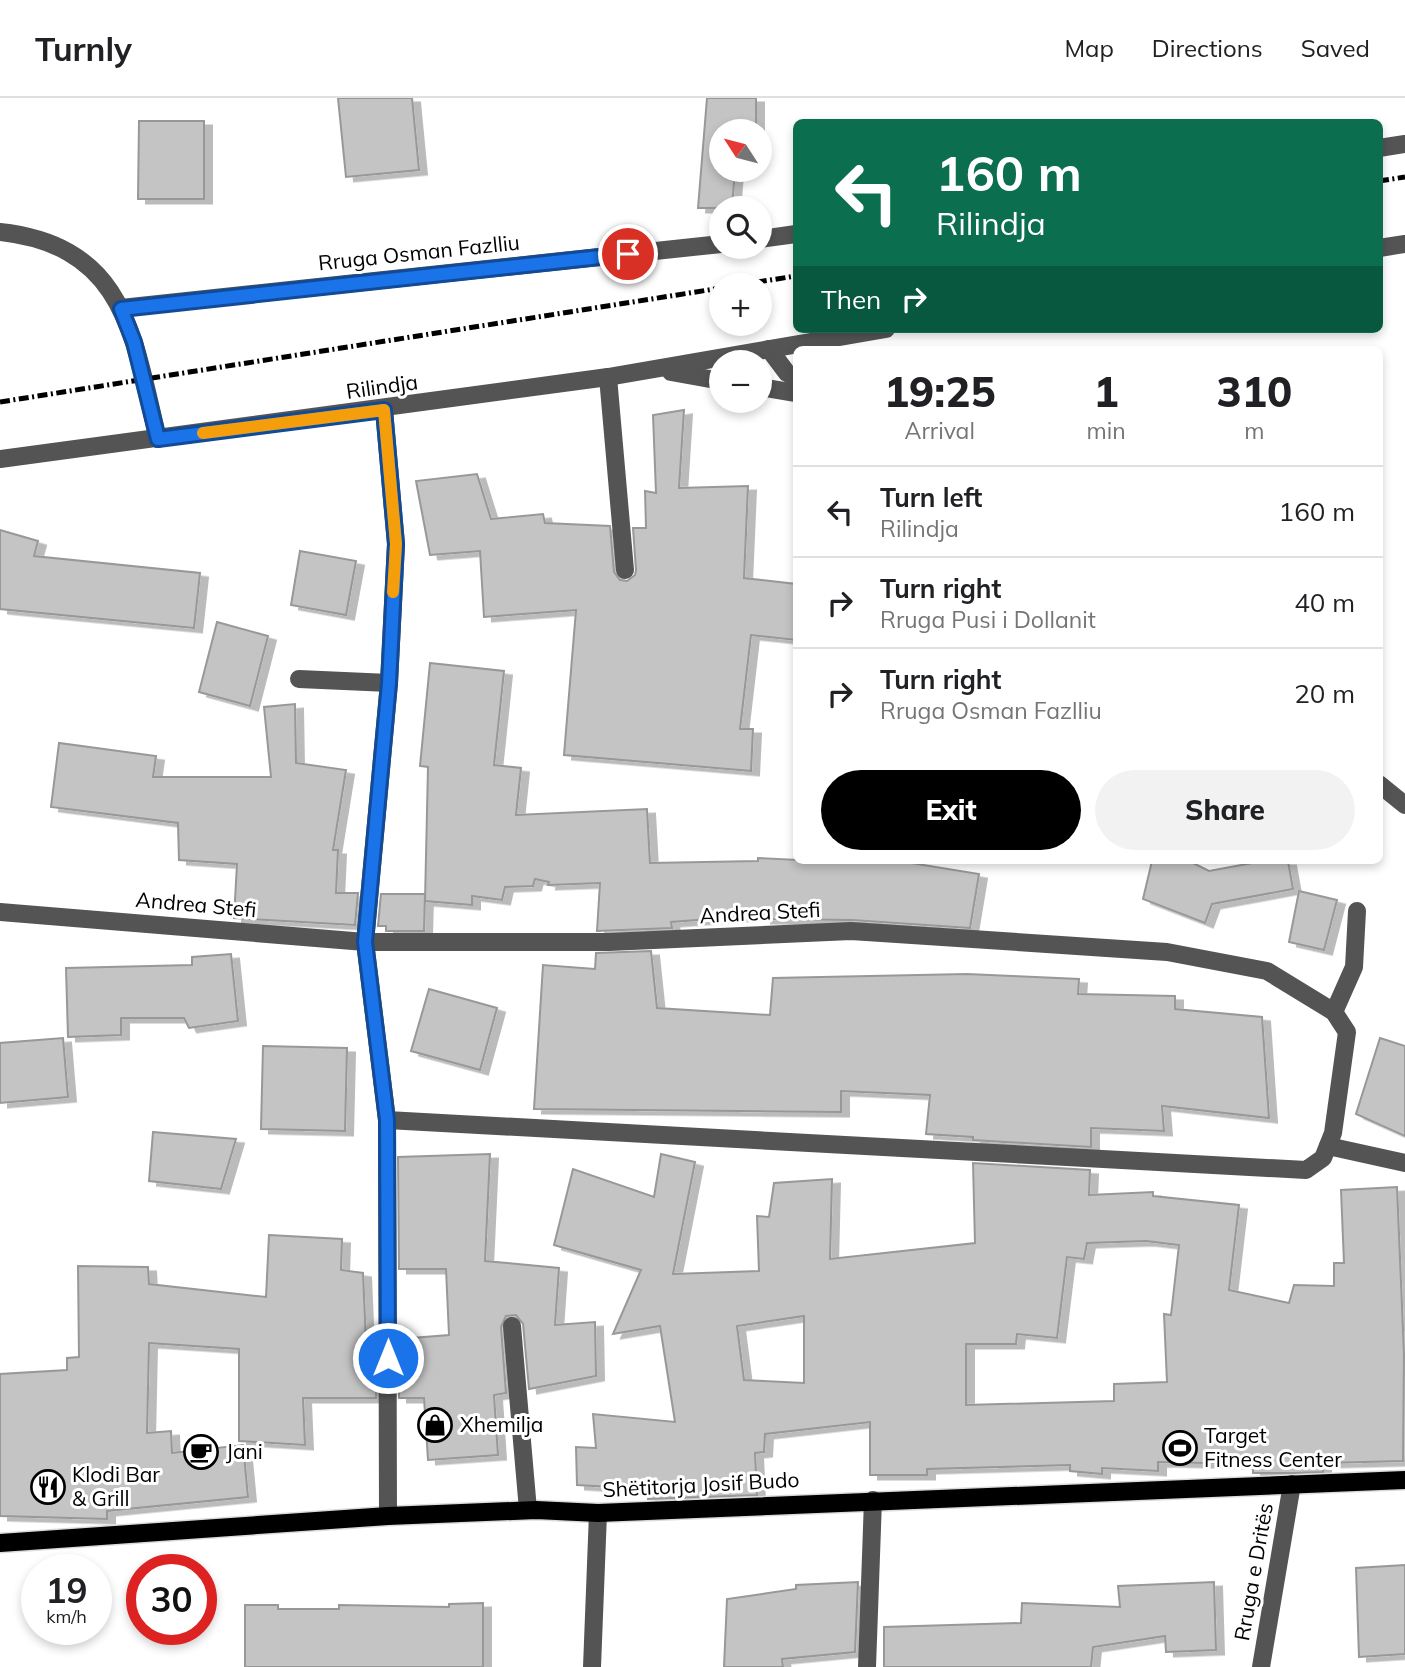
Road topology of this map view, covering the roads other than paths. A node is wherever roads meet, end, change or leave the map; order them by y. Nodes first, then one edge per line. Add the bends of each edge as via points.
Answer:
1 (1405, 144) edge
2 (1383, 147) edge
3 (0, 232) edge
4 (793, 234) edge
5 (772, 237) edge
6 (1405, 244) edge
7 (709, 245) edge
8 (1383, 247) edge
9 (121, 309) junction
10 (870, 333) edge
11 (827, 344) edge
12 (804, 346) edge
13 (793, 347) edge
14 (769, 349) junction
15 (657, 370) junction
16 (793, 376) edge
17 (608, 377) junction
18 (709, 379) edge
19 (772, 389) edge
20 (793, 392) edge
21 (384, 410) junction
22 (158, 439) junction
23 (0, 459) edge
24 (625, 570) dead end
25 (299, 679) dead end
26 (389, 683) junction
27 (1383, 787) edge
28 (1405, 805) edge
29 (1357, 911) dead end
30 (0, 912) edge
31 (365, 942) junction
32 (1334, 1012) junction
33 (387, 1120) junction
34 (1328, 1146) junction
35 (1405, 1163) edge
36 (512, 1326) dead end
37 (1405, 1480) edge
38 (1292, 1485) junction
39 (873, 1500) junction
40 (528, 1510) junction
41 (598, 1513) junction
42 (388, 1516) junction
43 (0, 1544) edge
44 (592, 1667) edge
45 (867, 1667) edge
46 (1261, 1667) edge

1 - 2 street
3 - 9 street via 29,235 88,263
4 - 5 street
6 - 8 street
7 - 9 street, Rruga Osman Fazlliu
9 - 22 street
10 - 11 street, Rilindja
11 - 12 street, Rilindja
13 - 14 street, Rilindja
14 - 15 street, Rilindja
14 - 16 street
15 - 17 street, Rilindja
15 - 18 street
17 - 21 street, Rilindja
17 - 24 street
19 - 20 street
21 - 22 street, Rilindja
21 - 26 street via 396,544
22 - 23 street, Rilindja
25 - 26 street
26 - 31 street
27 - 28 street
29 - 32 street via 1354,967
30 - 31 street, Andrea Stefi
31 - 32 street, Andrea Stefi via 609,942 851,931 1056,942 1167,952 1267,971
31 - 33 street
32 - 34 street via 1348,1032
33 - 34 street via 1306,1170 1323,1158
33 - 42 street
34 - 35 street
36 - 40 street
37 - 38 main road, Shëtitorja Josif Budo
38 - 39 main road, Shëtitorja Josif Budo
38 - 46 street, Rruga e Dritës
39 - 41 main road, Shëtitorja Josif Budo
39 - 45 street
40 - 41 main road, Shëtitorja Josif Budo
40 - 42 main road, Shëtitorja Josif Budo
41 - 44 street
42 - 43 main road, Shëtitorja Josif Budo

